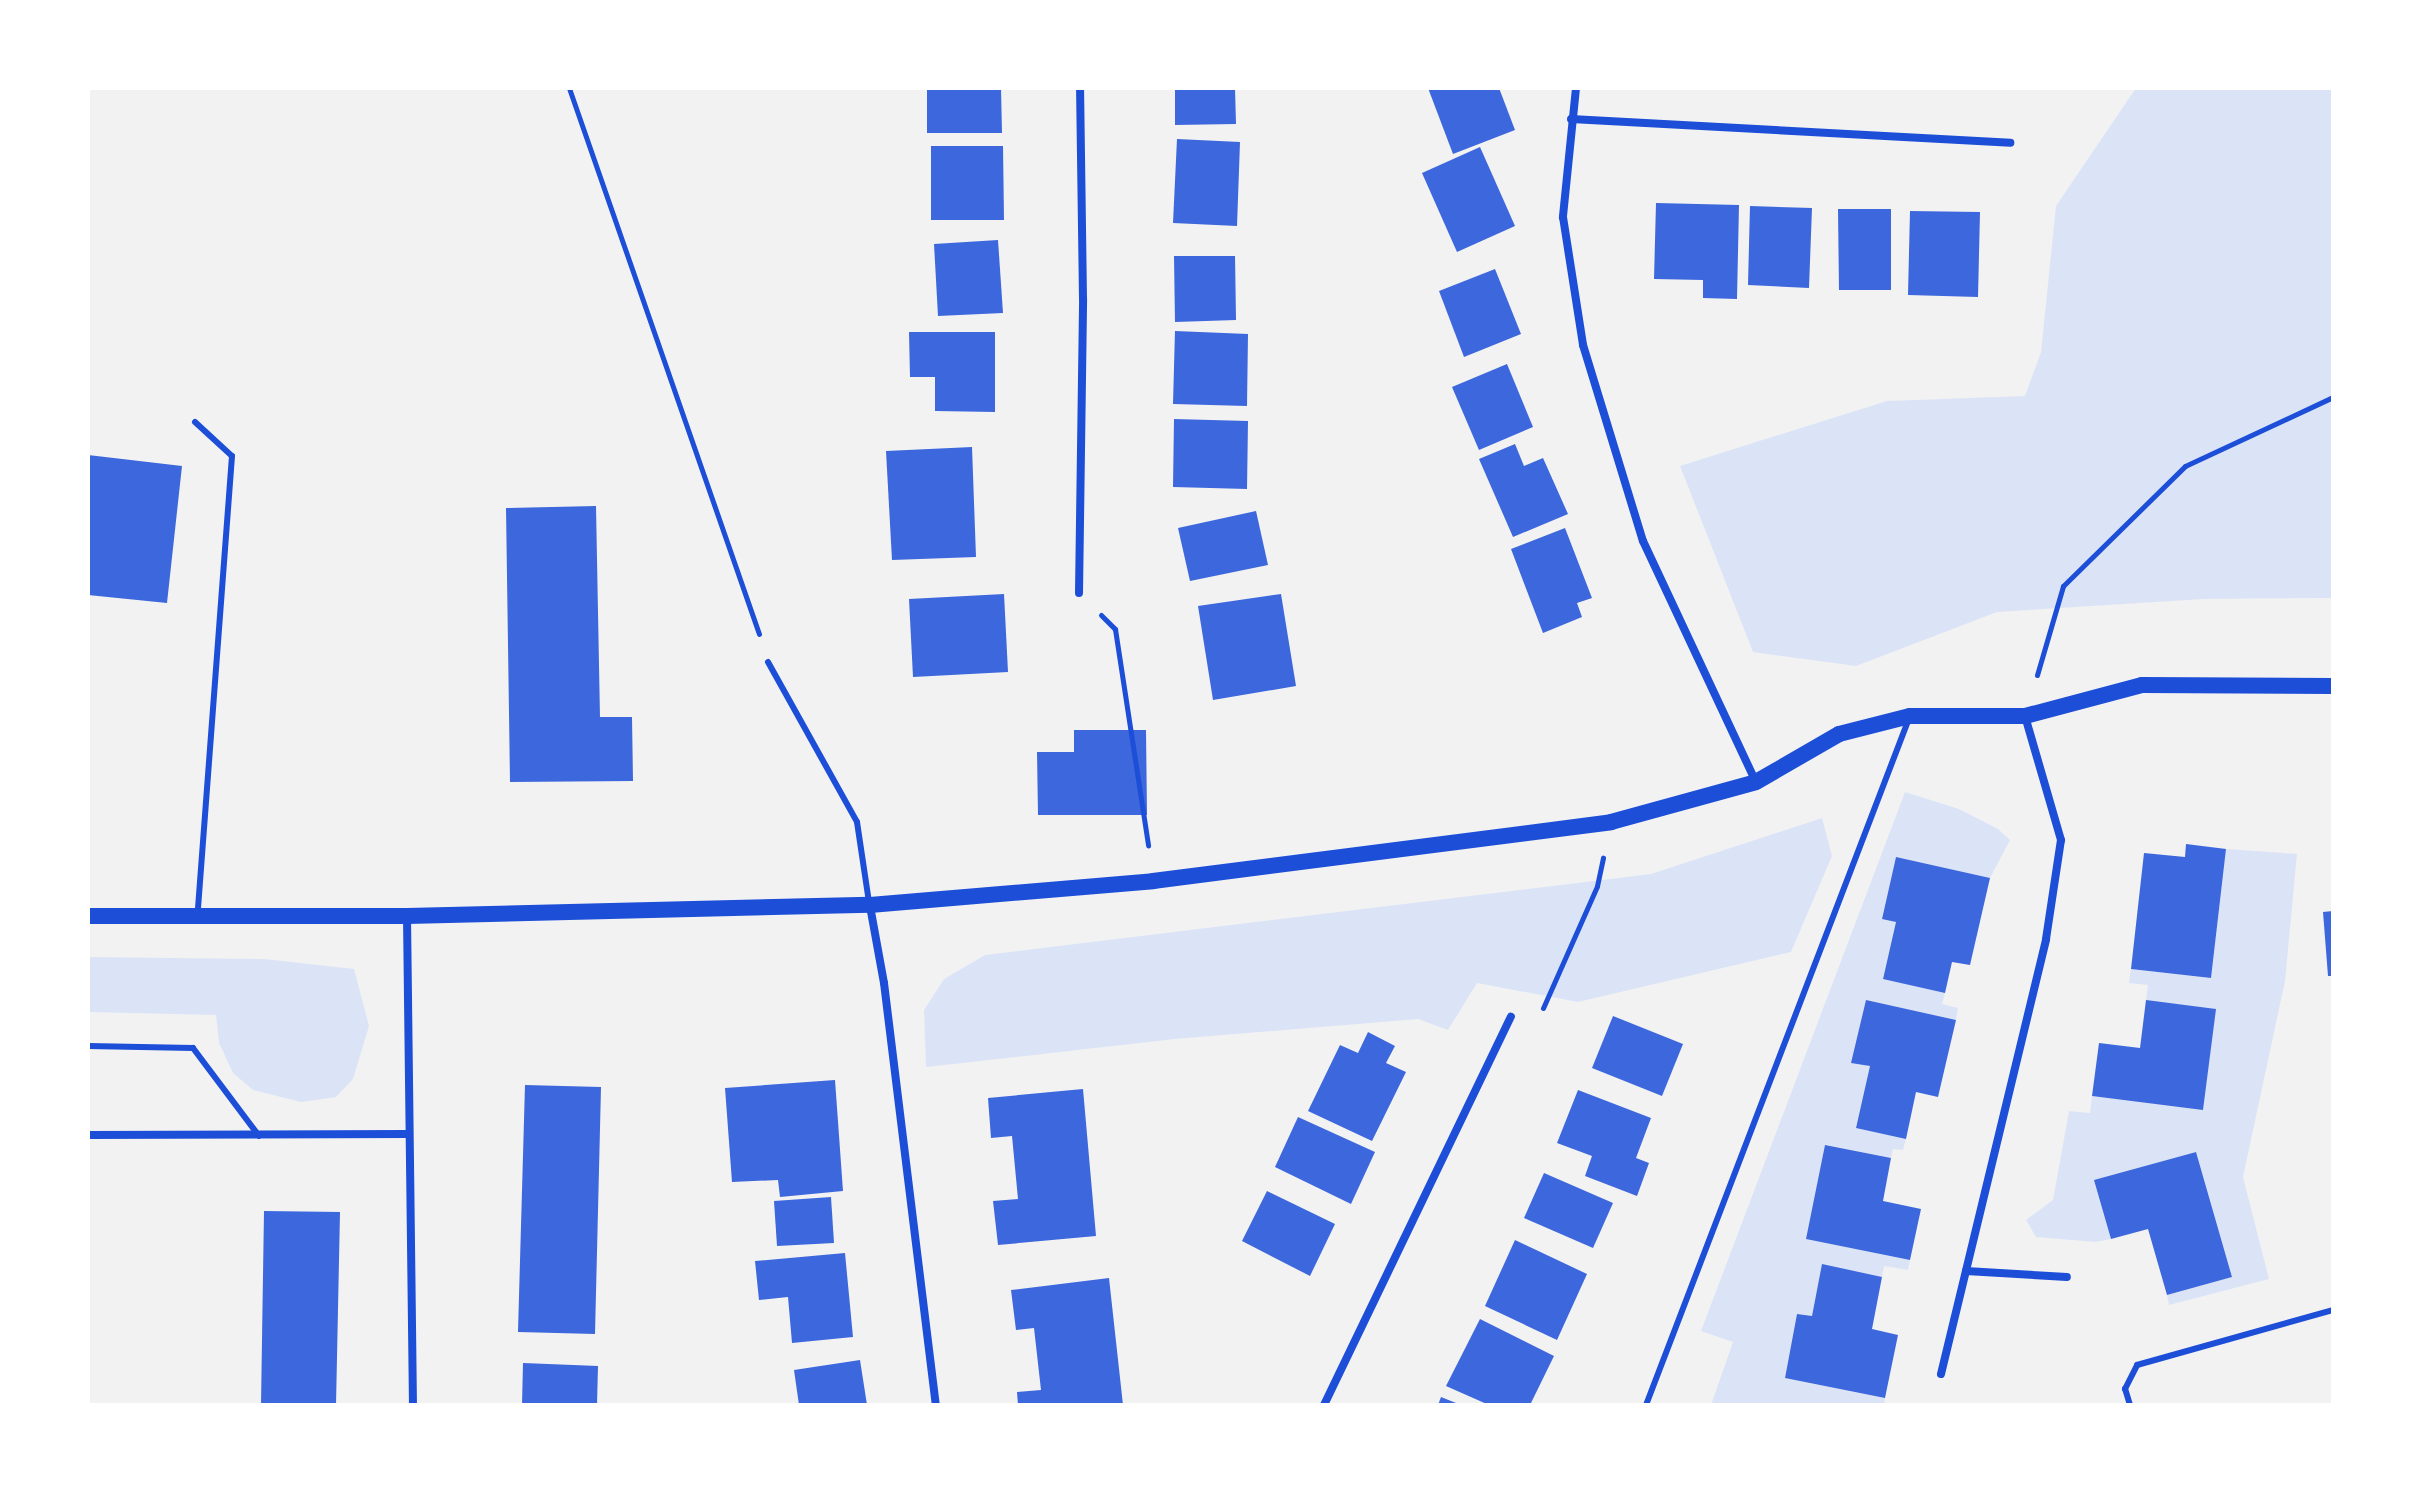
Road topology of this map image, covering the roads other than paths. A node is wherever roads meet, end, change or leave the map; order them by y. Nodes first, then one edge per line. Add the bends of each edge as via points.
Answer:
1 (1080, 88) edge
2 (1576, 88) edge
3 (1571, 119) junction
4 (2010, 143) dead end
5 (195, 422) dead end
6 (1079, 593) road end
7 (768, 662) road end
8 (2333, 686) edge
9 (1910, 716) junction
10 (2025, 716) junction
11 (1756, 782) junction
12 (870, 905) junction
13 (88, 916) edge
14 (407, 916) junction
15 (197, 917) junction
16 (1511, 1017) road end
17 (88, 1046) edge
18 (408, 1134) junction
19 (88, 1135) edge
20 (259, 1136) junction
21 (1966, 1271) junction
22 (2067, 1277) dead end
23 (2333, 1310) edge
24 (1941, 1374) dead end
25 (413, 1405) edge
26 (936, 1405) edge
27 (1324, 1405) edge
28 (1646, 1405) edge
29 (2130, 1405) edge

1 - 6 street
2 - 3 street
3 - 4 street
3 - 11 street via 1563,217 1583,345 1643,541
5 - 15 lane via 232,456
7 - 12 lane via 857,822
8 - 10 main road via 2142,685
9 - 10 main road
9 - 11 main road via 1839,734
9 - 28 lane
10 - 21 street via 2061,840 2046,939
11 - 12 main road via 1611,822 1153,881
12 - 14 main road
12 - 26 street
13 - 15 main road
14 - 15 main road
14 - 18 street
16 - 27 street
17 - 20 lane via 193,1048
18 - 20 street
18 - 25 street
19 - 20 street
21 - 22 street
21 - 24 street
23 - 29 lane via 2137,1365 2125,1389

